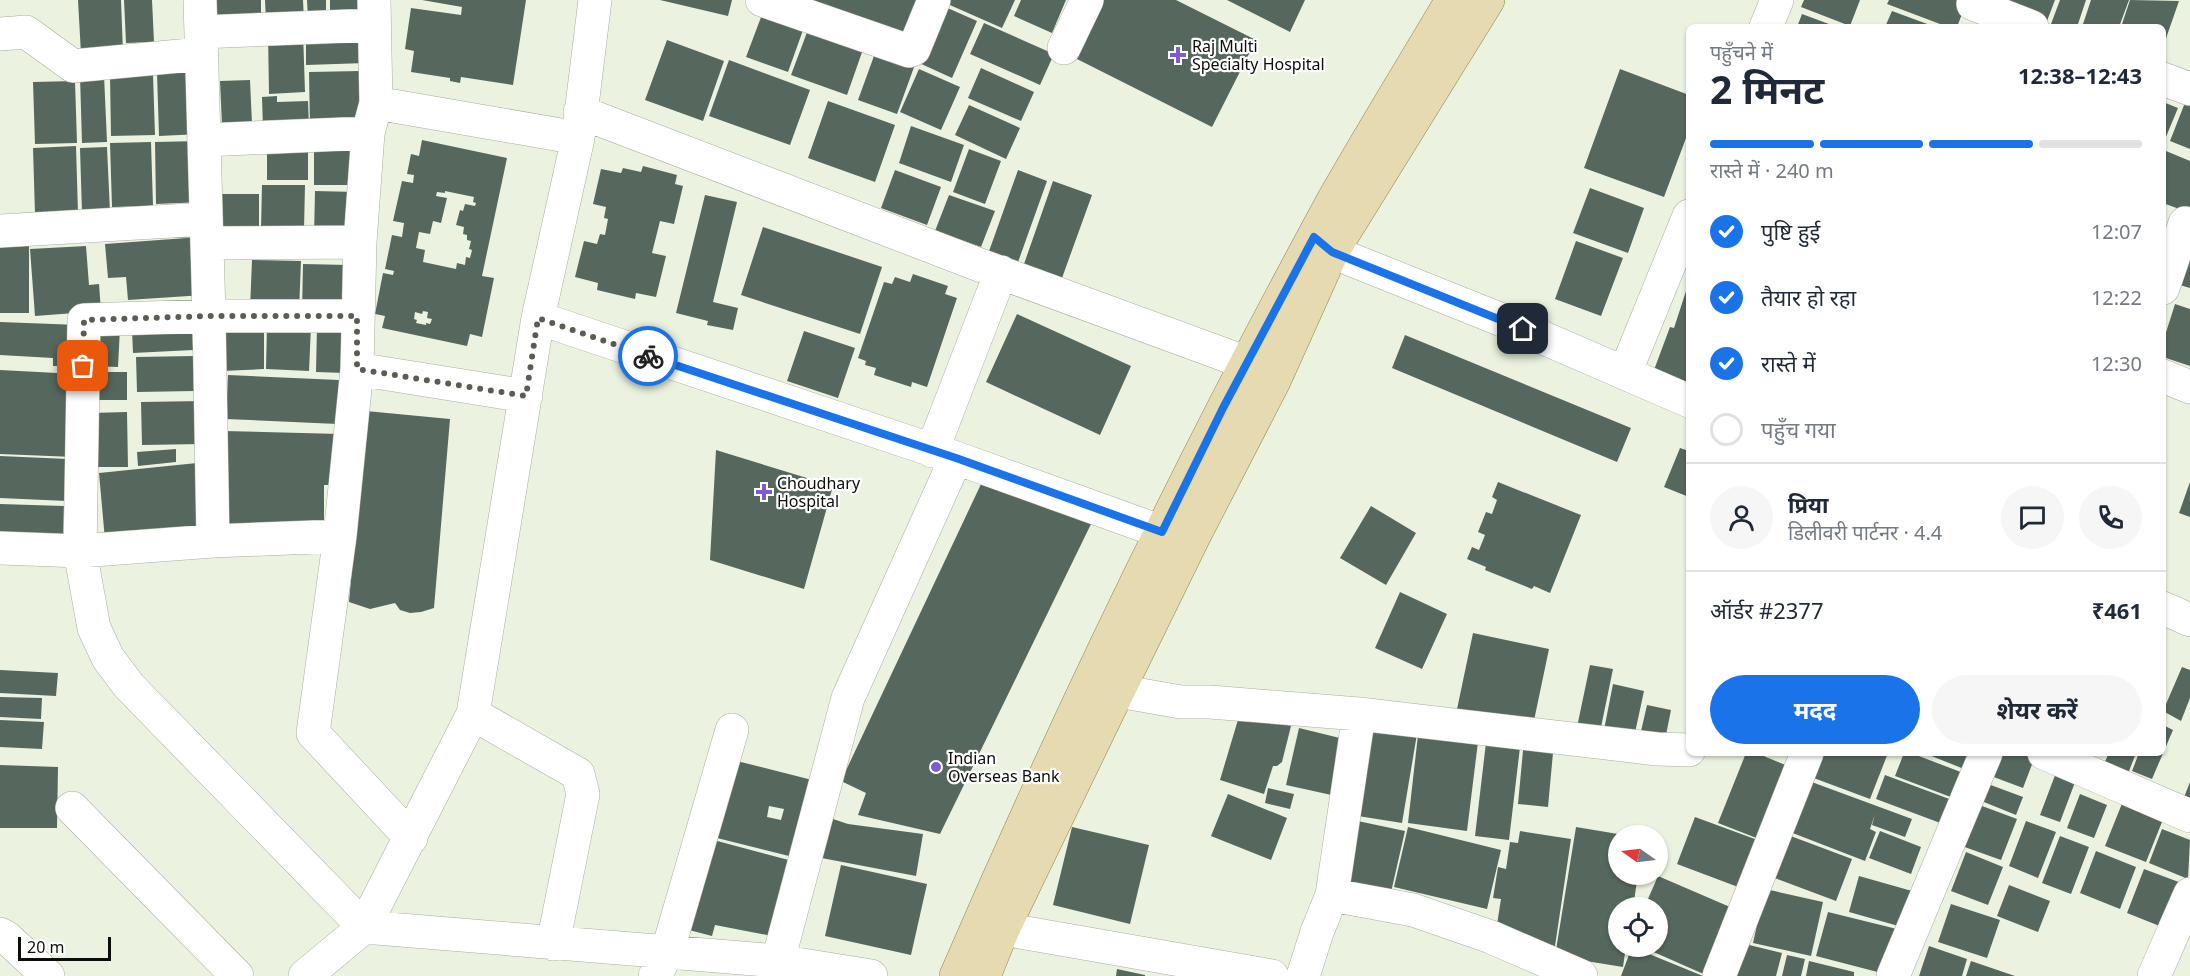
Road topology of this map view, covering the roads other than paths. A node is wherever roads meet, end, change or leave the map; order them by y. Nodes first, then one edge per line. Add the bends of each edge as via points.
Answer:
1 (200, 0) edge
2 (595, 0) edge
3 (762, 0) edge
4 (934, 0) edge
5 (1087, 0) edge
6 (1488, 0) edge
7 (1777, 0) edge
8 (1450, 1) edge
9 (1971, 10) edge
10 (374, 13) edge
11 (1767, 24) edge
12 (2021, 24) edge
13 (0, 34) edge
14 (201, 43) junction
15 (1064, 48) dead end
16 (2166, 80) edge
17 (2190, 89) edge
18 (372, 118) junction
19 (579, 125) junction
20 (204, 140) junction
21 (2179, 221) edge
22 (1686, 223) edge
23 (0, 231) edge
24 (207, 231) junction
25 (360, 242) junction
26 (1323, 244) junction
27 (1001, 272) junction
28 (2166, 275) edge
29 (209, 316) junction
30 (357, 316) junction
31 (538, 318) junction
32 (1247, 363) junction
33 (357, 369) junction
34 (1625, 373) junction
35 (2166, 377) edge
36 (2190, 387) edge
37 (526, 396) junction
38 (1686, 400) edge
39 (944, 455) junction
40 (1162, 532) junction
41 (340, 536) junction
42 (213, 541) junction
43 (0, 548) edge
44 (80, 551) junction
45 (2166, 609) edge
46 (2190, 620) edge
47 (1118, 691) junction
48 (473, 714) junction
49 (1359, 714) junction
50 (732, 730) dead end
51 (1686, 750) edge
52 (1806, 756) edge
53 (1985, 756) edge
54 (2051, 756) edge
55 (72, 808) dead end
56 (2190, 816) edge
57 (411, 838) junction
58 (2190, 894) edge
59 (1332, 896) junction
60 (364, 927) junction
61 (1003, 929) junction
62 (0, 934) edge
63 (553, 944) junction
64 (661, 964) edge
65 (775, 969) edge
66 (48, 976) edge
67 (237, 976) edge
68 (305, 976) edge
69 (871, 976) edge
70 (956, 976) edge
71 (984, 976) edge
72 (1272, 976) edge
73 (1303, 976) edge
74 (1581, 976) edge
75 (1719, 976) edge
76 (1893, 976) edge
77 (2154, 976) edge

1 - 14 street
2 - 19 street
3 - 4 street via 909,51 914,49
5 - 15 street
6 - 26 main road
7 - 11 street
8 - 26 main road via 1335,198
9 - 12 street
10 - 14 street
10 - 18 street
13 - 14 street via 26,32 73,66
14 - 20 street
16 - 17 street
18 - 19 street
18 - 20 street
18 - 25 street
19 - 27 street
19 - 31 street
20 - 24 street
21 - 28 street
22 - 34 street
23 - 24 street
24 - 25 street
24 - 29 street
25 - 30 street
26 - 32 main road
26 - 34 street
26 - 47 main road via 1274,381
27 - 32 street
27 - 39 street
29 - 30 street
29 - 42 street
29 - 44 street via 84,320
30 - 33 street
31 - 37 street
31 - 39 street
32 - 40 main road
33 - 37 street
33 - 41 street
34 - 38 street
35 - 36 street
37 - 48 street
39 - 40 street
39 - 65 street via 848,698
40 - 70 main road
41 - 42 street
41 - 57 street via 313,733
42 - 44 street
43 - 44 street
44 - 60 street via 94,628 108,658 129,686
45 - 46 street
47 - 49 street via 1181,702
47 - 61 main road
48 - 57 street
48 - 63 street via 578,774 583,794
49 - 51 street
49 - 59 street
50 - 64 street
52 - 75 street
53 - 76 street
54 - 56 street
55 - 67 street
57 - 60 street
58 - 77 street
59 - 73 street
59 - 74 street via 1413,910 1491,937
60 - 63 street
60 - 68 street
61 - 71 main road
61 - 72 street
62 - 66 street
63 - 64 street
64 - 65 street
65 - 69 street

